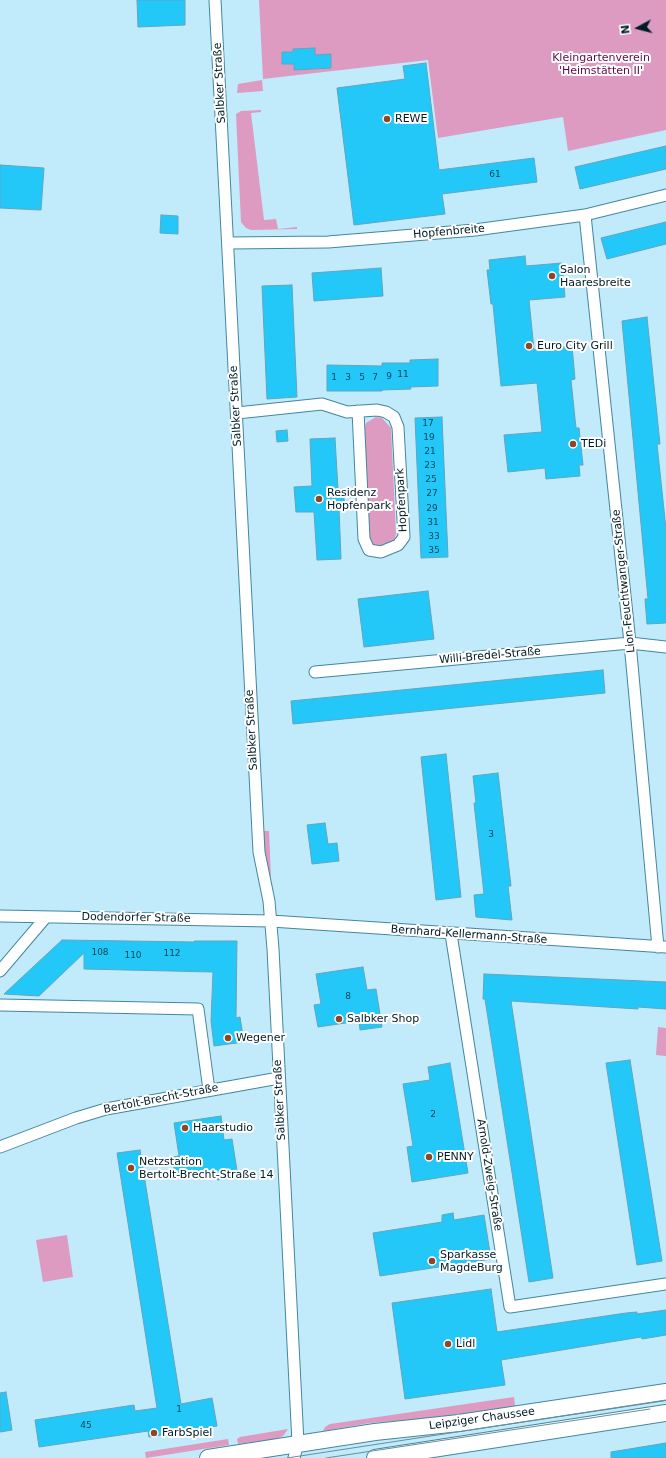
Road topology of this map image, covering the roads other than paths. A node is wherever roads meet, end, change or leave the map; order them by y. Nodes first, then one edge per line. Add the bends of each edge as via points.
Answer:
1 (215, 0) edge
2 (666, 195) edge
3 (585, 215) junction
4 (228, 243) junction
5 (358, 412) junction
6 (237, 413) junction
7 (630, 643) junction
8 (666, 647) edge
9 (315, 672) dead end
10 (0, 916) edge
11 (46, 917) junction
12 (271, 921) junction
13 (451, 934) junction
14 (662, 947) edge
15 (0, 971) edge
16 (0, 1005) edge
17 (279, 1078) junction
18 (209, 1090) junction
19 (0, 1147) edge
20 (666, 1284) edge
21 (666, 1392) edge
22 (666, 1413) edge
23 (296, 1451) edge
24 (208, 1458) edge
25 (375, 1458) edge

1 - 4 street, Salbker Straße
2 - 3 street, Hopfenbreite
3 - 4 street, Hopfenbreite via 475,230 328,242
3 - 7 street, Lion-Feuchtwanger-Straße
4 - 6 street, Salbker Straße
5 - 5 street, Hopfenpark via 386,412 394,417 398,427 404,537 398,545 381,552 369,550 364,539
5 - 6 street, Hopfenpark via 347,412 322,404
6 - 12 street, Salbker Straße via 259,852
7 - 8 street, Willi-Bredel-Straße
7 - 9 street, Willi-Bredel-Straße
7 - 14 street, Lion-Feuchtwanger-Straße
10 - 11 street, Dodendorfer Straße
11 - 12 street, Dodendorfer Straße
11 - 15 street
12 - 13 street, Bernhard-Kellermann-Straße
12 - 17 street, Salbker Straße
13 - 14 street, Bernhard-Kellermann-Straße
13 - 20 street, Arnold-Zweig-Straße via 510,1307
16 - 18 street via 198,1009
17 - 18 street, Bertolt-Brecht-Straße
17 - 23 street, Salbker Straße
18 - 19 street, Bertolt-Brecht-Straße via 106,1109
21 - 23 main road, Leipziger Chaussee
22 - 25 main road, Leipziger Chaussee
23 - 24 main road, Leipziger Chaussee

